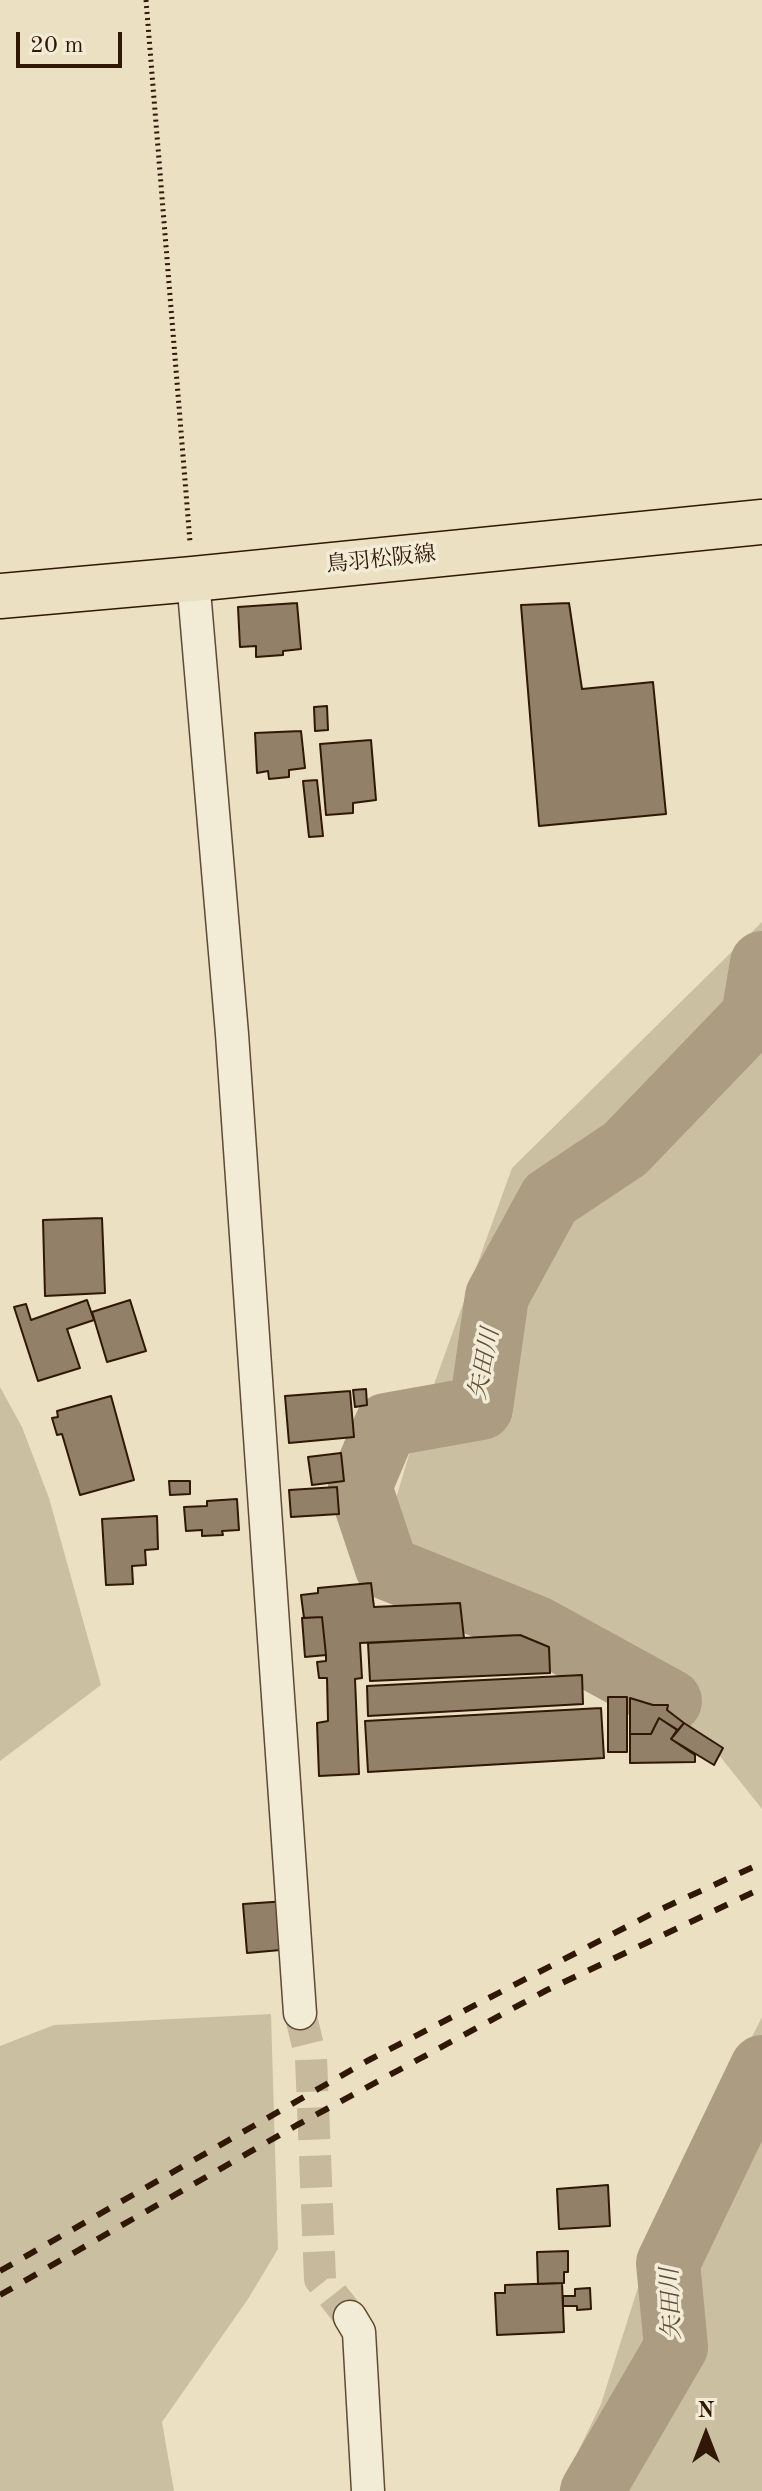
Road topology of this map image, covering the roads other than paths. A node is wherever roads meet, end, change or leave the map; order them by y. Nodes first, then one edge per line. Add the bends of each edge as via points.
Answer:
1 (762, 522) edge
2 (193, 579) junction
3 (0, 596) edge
4 (300, 2013) tunnel mouth
5 (350, 2317) tunnel mouth
6 (368, 2491) edge

1 - 2 main road, 鳥羽松阪線
2 - 3 main road, 鳥羽松阪線
2 - 4 street via 232,1034
5 - 6 street via 359,2332

